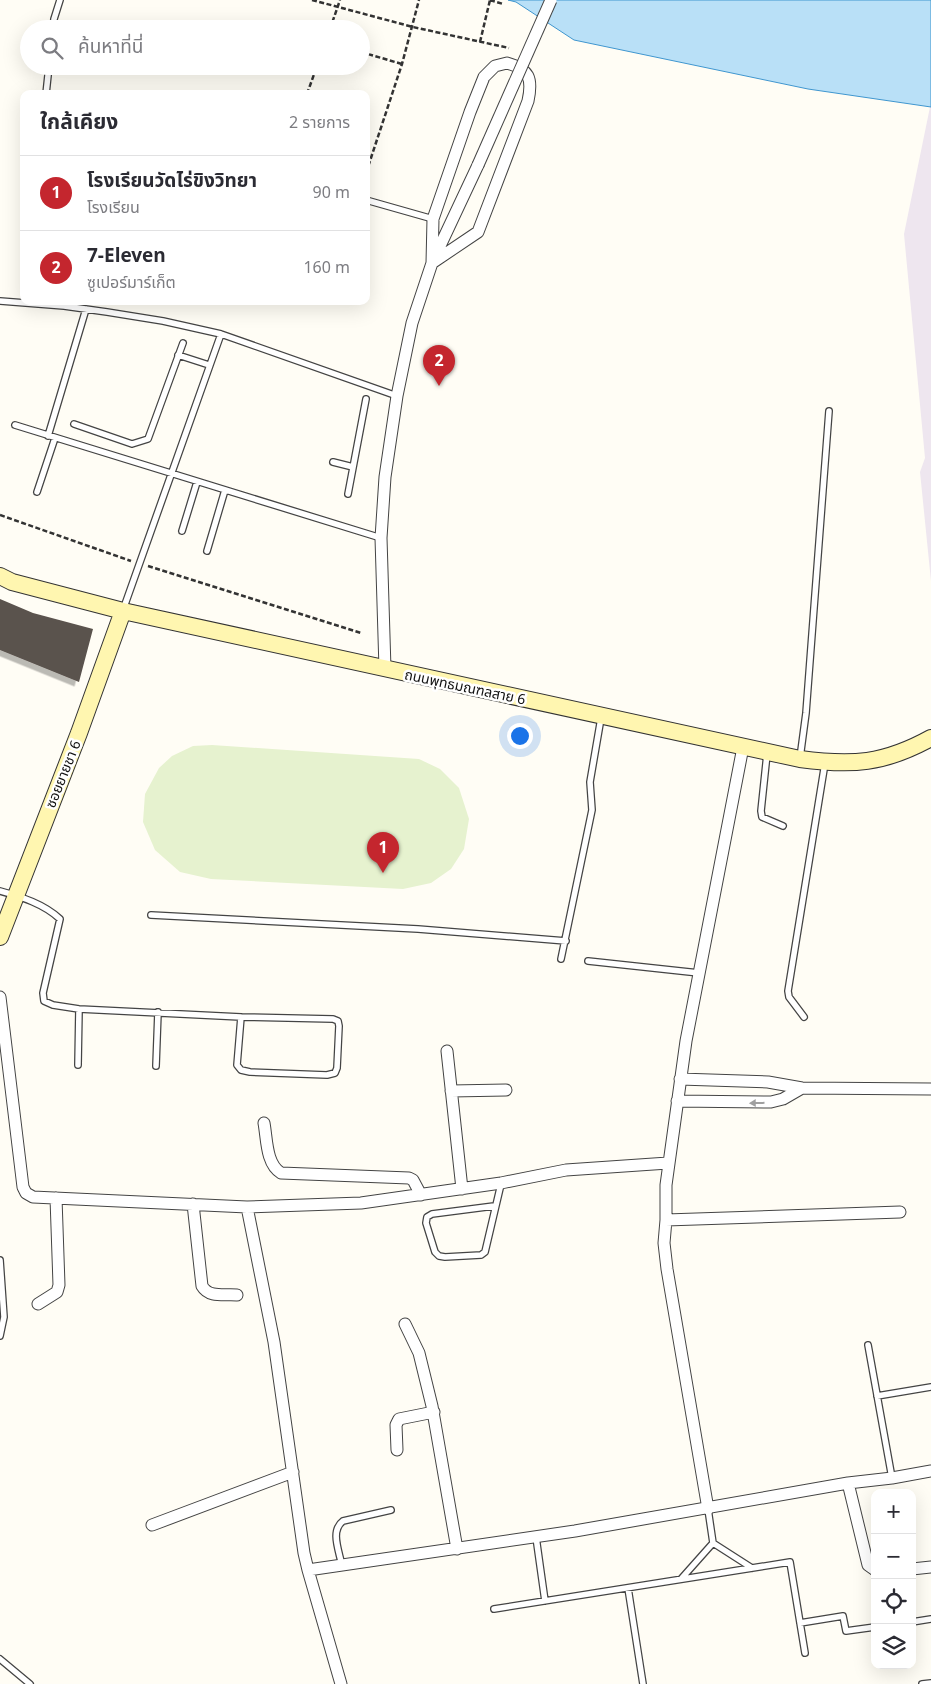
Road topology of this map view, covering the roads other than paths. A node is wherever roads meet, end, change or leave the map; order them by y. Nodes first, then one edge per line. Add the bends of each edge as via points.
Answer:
1 (60, 0) edge
2 (551, 0) edge
3 (54, 20) edge
4 (48, 75) edge
5 (46, 90) edge
6 (370, 201) edge
7 (433, 219) junction
8 (432, 263) junction
9 (0, 301) edge
10 (20, 302) edge
11 (57, 305) edge
12 (86, 309) junction
13 (221, 334) junction
14 (183, 343) dead end
15 (178, 355) junction
16 (209, 365) junction
17 (397, 396) junction
18 (366, 399) dead end
19 (829, 412) dead end
20 (74, 424) dead end
21 (15, 425) dead end
22 (48, 436) junction
23 (55, 438) junction
24 (333, 462) dead end
25 (353, 467) junction
26 (172, 474) junction
27 (197, 482) junction
28 (225, 490) junction
29 (37, 492) dead end
30 (348, 494) dead end
31 (182, 531) dead end
32 (380, 538) junction
33 (207, 551) dead end
34 (0, 576) edge
35 (123, 611) junction
36 (385, 669) junction
37 (601, 717) junction
38 (931, 738) edge
39 (743, 747) junction
40 (767, 754) junction
41 (800, 760) junction
42 (825, 763) junction
43 (783, 826) dead end
44 (8, 893) edge
45 (152, 915) dead end
46 (0, 937) edge
47 (566, 941) junction
48 (562, 959) dead end
49 (588, 962) dead end
50 (699, 973) junction
51 (0, 997) edge
52 (79, 1009) junction
53 (158, 1012) junction
54 (241, 1017) junction
55 (804, 1018) dead end
56 (447, 1051) dead end
57 (78, 1065) dead end
58 (156, 1066) dead end
59 (680, 1079) junction
60 (802, 1088) junction
61 (506, 1090) dead end
62 (931, 1090) edge
63 (451, 1091) junction
64 (677, 1102) junction
65 (264, 1123) dead end
66 (668, 1163) junction
67 (501, 1183) junction
68 (462, 1189) junction
69 (421, 1195) junction
70 (56, 1198) junction
71 (193, 1204) junction
72 (494, 1206) junction
73 (247, 1207) junction
74 (900, 1212) dead end
75 (666, 1220) junction
76 (0, 1260) edge
77 (237, 1294) dead end
78 (38, 1304) dead end
79 (405, 1324) dead end
80 (0, 1336) edge
81 (868, 1346) dead end
82 (931, 1387) edge
83 (877, 1396) junction
84 (434, 1412) junction
85 (397, 1450) dead end
86 (931, 1471) edge
87 (294, 1472) junction
88 (892, 1478) junction
89 (848, 1484) junction
90 (708, 1509) junction
91 (391, 1510) dead end
92 (152, 1526) dead end
93 (536, 1537) junction
94 (713, 1543) junction
95 (457, 1549) junction
96 (342, 1566) junction
97 (871, 1567) edge
98 (931, 1567) edge
99 (752, 1568) junction
100 (916, 1568) edge
101 (308, 1570) junction
102 (681, 1579) junction
103 (628, 1588) junction
104 (546, 1601) junction
105 (494, 1609) dead end
106 (931, 1619) edge
107 (916, 1621) edge
108 (800, 1624) junction
109 (871, 1628) edge
110 (805, 1653) dead end
111 (0, 1659) edge
112 (931, 1682) edge
113 (30, 1684) edge
114 (341, 1684) edge
115 (643, 1684) edge
116 (922, 1684) edge

1 - 3 lane
2 - 8 street, bridge
4 - 5 lane
6 - 7 lane
7 - 8 street
7 - 8 street via 484,77 495,66 506,63 519,66 526,71 531,88 528,101 478,232
8 - 17 street via 412,323
9 - 10 lane
11 - 12 lane
12 - 13 lane
12 - 22 lane
13 - 16 lane
13 - 17 lane
14 - 15 lane
15 - 16 lane
15 - 20 lane via 148,438 132,444
16 - 26 lane
17 - 32 street
18 - 25 lane
19 - 41 lane
21 - 22 lane
22 - 23 lane
23 - 26 lane
23 - 29 lane
24 - 25 lane
25 - 30 lane
26 - 27 lane
26 - 35 lane
27 - 28 lane
27 - 31 lane
28 - 32 lane
28 - 33 lane
32 - 36 street
34 - 35 main road, ถนนพุทธมณฑลสาย 6
35 - 36 main road, ถนนพุทธมณฑลสาย 6
35 - 44 main road, ซอยยายชา 6 via 79,733
36 - 37 main road, ถนนพุทธมณฑลสาย 6
37 - 39 main road, ถนนพุทธมณฑลสาย 6
37 - 47 lane via 590,782 592,810
38 - 42 main road, ถนนพุทธมณฑลสาย 6 via 912,749 876,760
39 - 40 main road, ถนนพุทธมณฑลสาย 6
39 - 50 street
40 - 41 main road, ถนนพุทธมณฑลสาย 6
40 - 43 lane via 762,817
41 - 42 main road, ถนนพุทธมณฑลสาย 6
42 - 55 lane via 788,991
44 - 46 main road, ซอยยายชา 6
44 - 52 lane via 49,909 60,919 43,993 44,1001
45 - 47 lane via 418,929
47 - 48 lane
49 - 50 lane
50 - 59 street
51 - 70 street via 23,1187 33,1196
52 - 53 lane
52 - 57 lane
53 - 54 lane
53 - 58 lane
54 - 54 lane via 237,1065 241,1070 335,1073 338,1021
56 - 63 street
59 - 60 street via 768,1082
59 - 64 street
60 - 62 street
60 -> 64 street via 771,1102
61 - 63 street
63 - 68 street
64 - 66 street
65 - 69 street via 271,1161 282,1173 409,1178
66 - 67 street via 566,1170
66 - 75 street
67 - 68 street
67 - 72 lane
68 - 69 street
69 - 73 street via 361,1203
70 - 71 street
70 - 78 street via 57,1292
71 - 73 street
71 - 77 street via 202,1286 210,1294
72 - 72 lane via 428,1217 426,1223 435,1252 445,1257 485,1252
73 - 87 street via 274,1342
74 - 75 street
75 - 90 street via 667,1269
76 - 80 lane via 4,1318
79 - 84 street via 418,1353
81 - 83 lane
82 - 83 lane
83 - 88 lane
84 - 85 street via 399,1419 396,1425
84 - 95 street
86 - 88 street
87 - 92 street
87 - 101 street
88 - 89 street
89 - 90 street
89 - 97 street
90 - 93 street
90 - 94 lane
91 - 96 lane via 343,1521 337,1526 335,1533
93 - 95 street
93 - 104 lane
94 - 99 lane
94 - 102 lane
95 - 96 street
96 - 101 street
98 - 100 street
99 - 102 lane
99 - 108 lane via 790,1562
101 - 114 street
102 - 103 lane
103 - 104 lane
103 - 115 lane
104 - 105 lane
106 - 107 lane
108 - 109 lane via 843,1616 846,1631
108 - 110 lane
111 - 113 lane
112 - 116 lane

